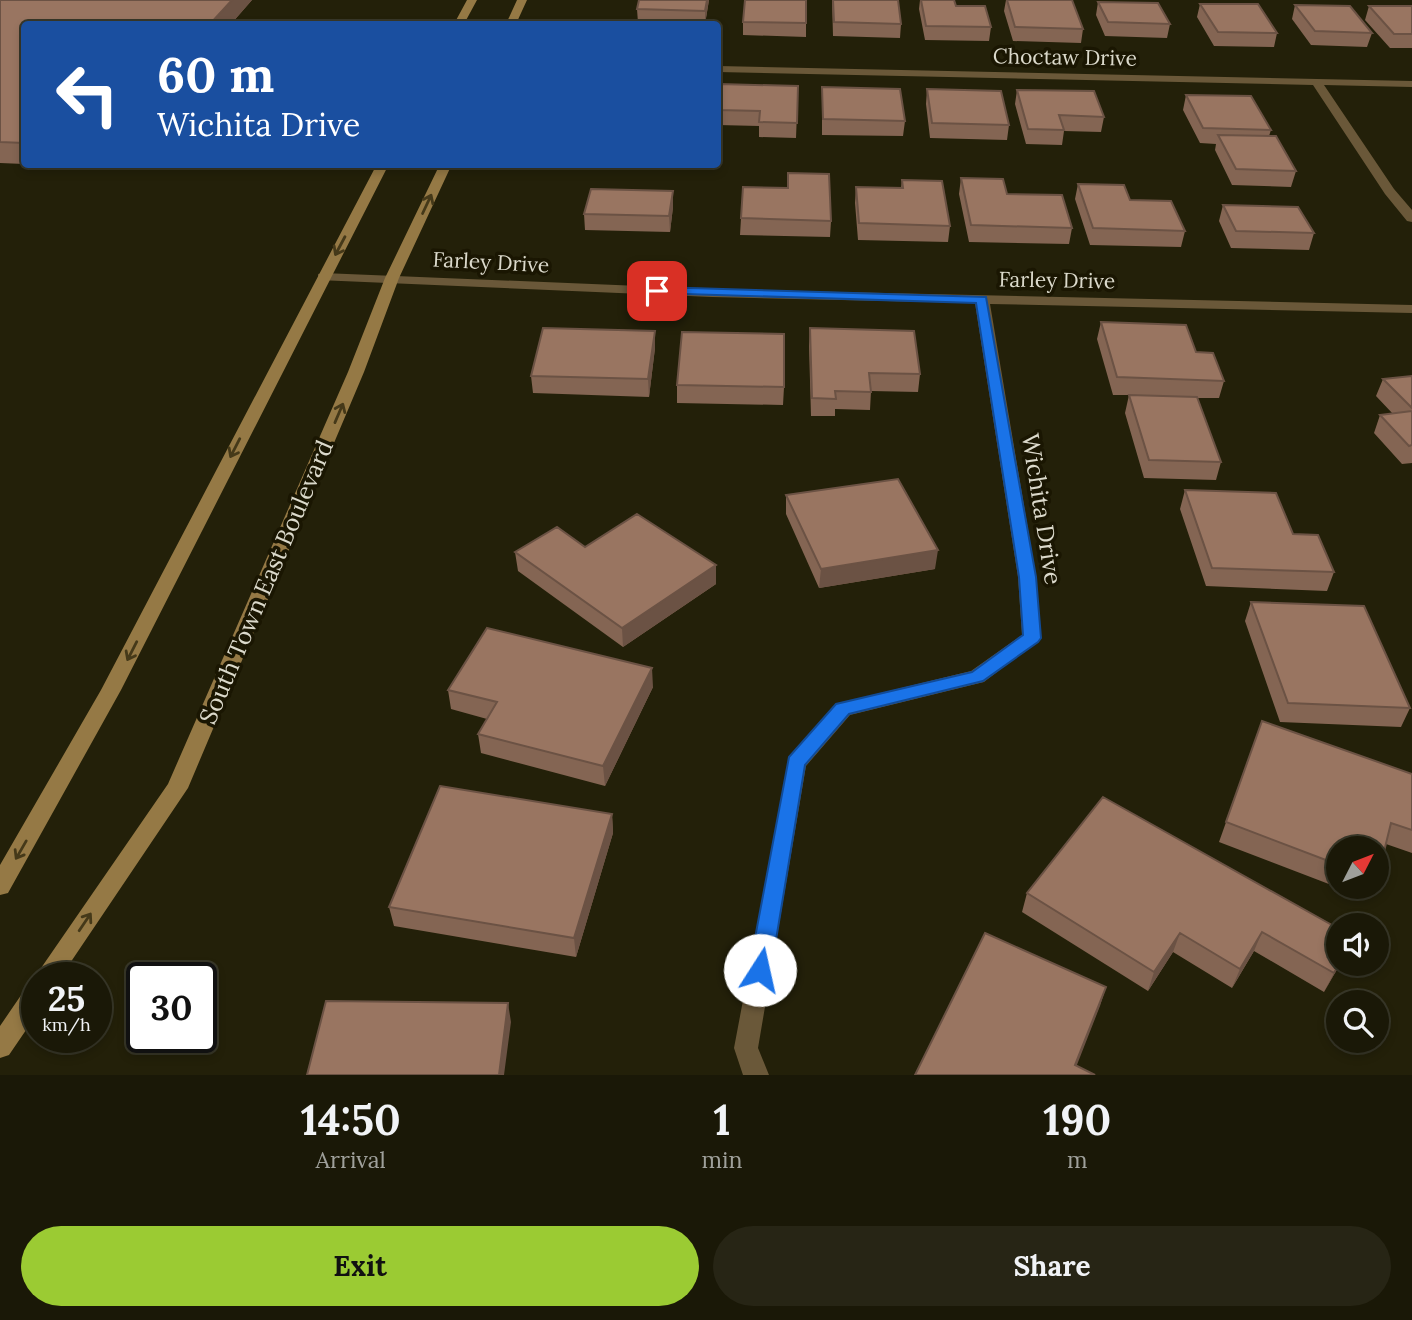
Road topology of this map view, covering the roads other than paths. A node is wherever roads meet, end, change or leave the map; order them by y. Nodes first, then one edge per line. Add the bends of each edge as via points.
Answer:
1 (472, 0) edge
2 (522, 0) edge
3 (461, 21) edge
4 (512, 21) edge
5 (721, 69) edge
6 (1316, 82) junction
7 (1412, 84) edge
8 (381, 168) edge
9 (444, 168) edge
10 (1412, 218) edge
11 (323, 277) junction
12 (392, 278) junction
13 (982, 300) junction
14 (1412, 309) edge
15 (0, 886) edge
16 (58, 962) edge
17 (21, 1016) edge
18 (0, 1047) edge
19 (756, 1075) edge

1 - 3 main road
2 - 4 main road
5 - 6 street, Choctaw Drive
6 - 7 street, Choctaw Drive
6 - 10 street
8 -> 11 main road
12 -> 9 main road, South Town East Boulevard
11 - 12 street, Farley Drive
11 -> 15 main road via 111,691
12 - 13 street, Farley Drive
16 -> 12 main road, South Town East Boulevard via 177,788
13 - 14 street, Farley Drive
13 - 19 street, Wichita Drive via 1027,577 1032,638 977,677 843,709 796,762 747,1048
17 - 18 main road

